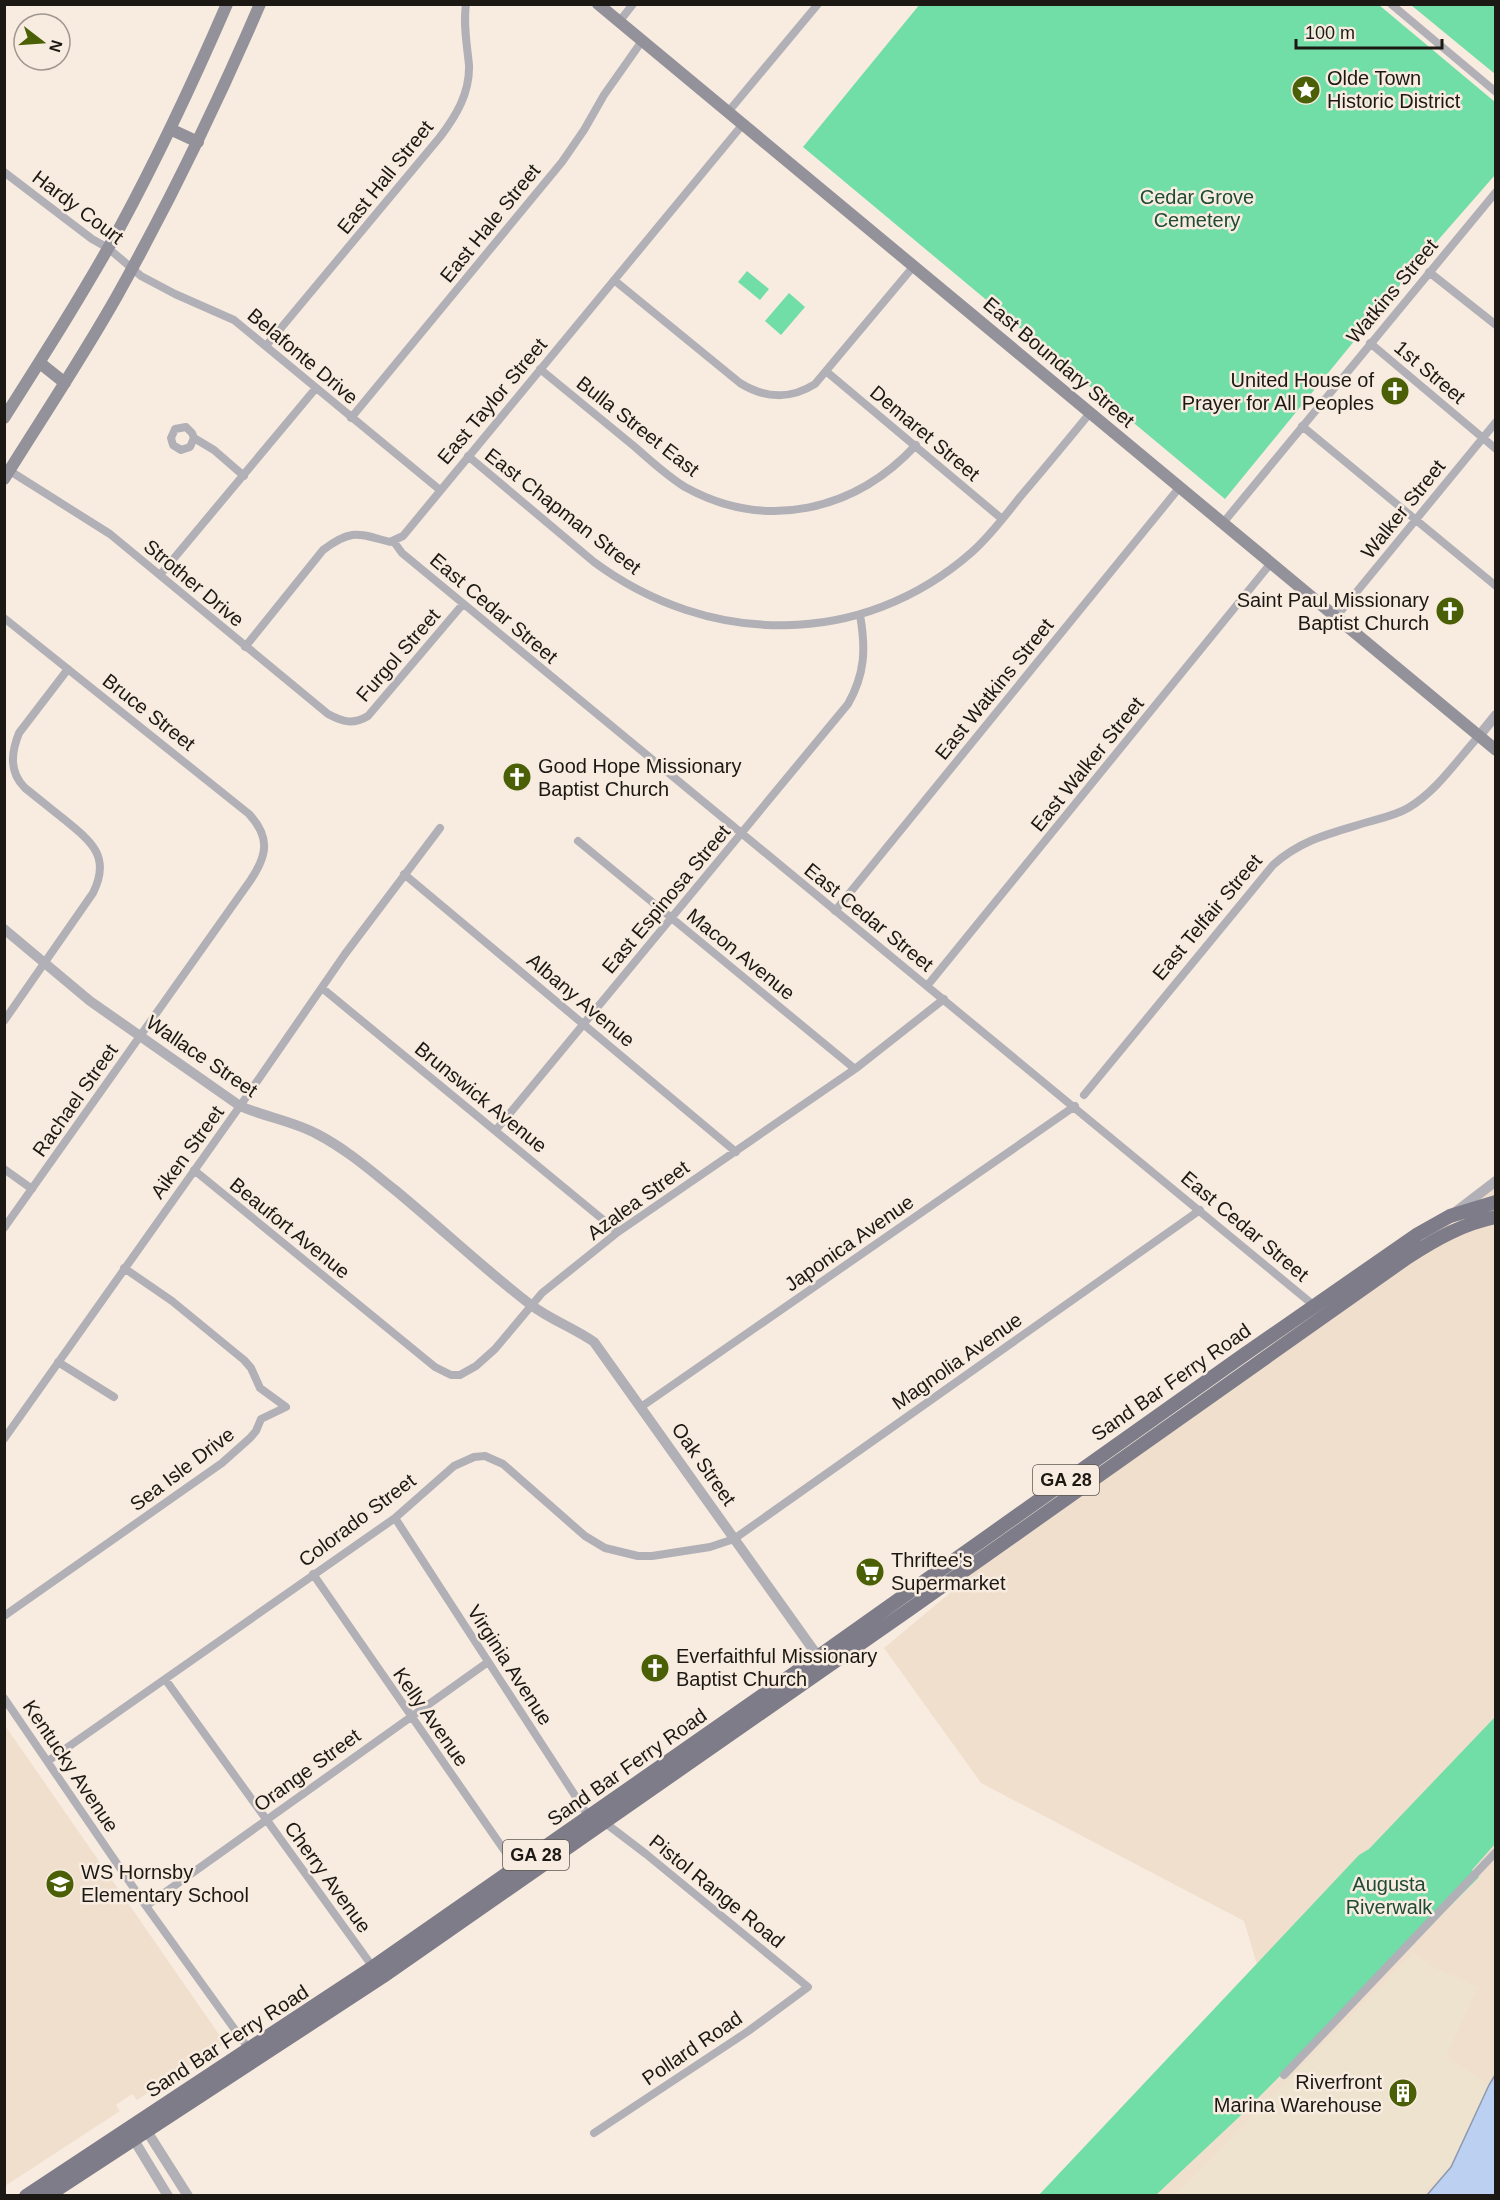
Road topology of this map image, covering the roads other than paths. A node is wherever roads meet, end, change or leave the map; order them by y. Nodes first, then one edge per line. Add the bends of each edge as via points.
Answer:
1 (227, 4) edge
2 (260, 4) edge
3 (466, 4) edge
4 (598, 4) edge
5 (633, 4) edge
6 (818, 4) edge
7 (1391, 4) edge
8 (619, 22) junction
9 (642, 41) junction
10 (1496, 92) edge
11 (728, 112) junction
12 (743, 124) junction
13 (171, 129) junction
14 (198, 142) junction
15 (4, 172) edge
16 (1496, 192) edge
17 (108, 248) junction
18 (913, 267) junction
19 (131, 269) junction
20 (1429, 272) junction
21 (614, 280) junction
22 (1496, 325) edge
23 (1370, 343) junction
24 (266, 346) junction
25 (40, 363) junction
26 (540, 369) junction
27 (827, 372) junction
28 (65, 383) junction
29 (316, 388) junction
30 (1090, 413) junction
31 (4, 418) edge
32 (351, 418) junction
33 (1496, 422) edge
34 (1302, 426) junction
35 (194, 438) dead end
36 (1483, 438) junction
37 (916, 445) junction
38 (1496, 449) edge
39 (468, 456) junction
40 (7, 475) edge
41 (244, 476) junction
42 (1179, 488) junction
43 (440, 490) junction
44 (1002, 519) junction
45 (1415, 519) junction
46 (1223, 523) junction
47 (394, 542) junction
48 (1271, 563) junction
49 (160, 574) junction
50 (1496, 586) edge
51 (463, 604) junction
52 (860, 615) junction
53 (1336, 617) junction
54 (4, 618) edge
55 (245, 647) junction
56 (68, 669) junction
57 (1496, 715) edge
58 (354, 723) joint
59 (1479, 736) junction
60 (1496, 750) edge
61 (440, 828) dead end
62 (741, 834) junction
63 (264, 839) joint
64 (578, 841) dead end
65 (404, 874) junction
66 (835, 911) junction
67 (672, 919) junction
68 (4, 929) edge
69 (45, 963) junction
70 (927, 986) junction
71 (322, 988) junction
72 (944, 999) junction
73 (4, 1021) edge
74 (584, 1024) junction
75 (140, 1038) junction
76 (855, 1069) junction
77 (1084, 1095) dead end
78 (240, 1106) junction
79 (1075, 1106) junction
80 (496, 1130) junction
81 (736, 1152) junction
82 (4, 1169) edge
83 (194, 1170) junction
84 (1496, 1181) edge
85 (32, 1189) junction
86 (1496, 1202) edge
87 (1200, 1210) junction
88 (1450, 1216) junction
89 (1496, 1217) edge
90 (4, 1228) edge
91 (618, 1232) junction
92 (124, 1268) junction
93 (531, 1305) junction
94 (366, 1311) joint
95 (1320, 1311) junction
96 (58, 1362) junction
97 (114, 1397) dead end
98 (641, 1407) junction
99 (4, 1439) edge
100 (395, 1518) junction
101 (734, 1539) junction
102 (313, 1574) junction
103 (4, 1616) edge
104 (488, 1662) junction
105 (822, 1662) junction
106 (165, 1679) junction
107 (4, 1698) edge
108 (410, 1716) junction
109 (48, 1761) junction
110 (589, 1817) junction
111 (266, 1819) junction
112 (604, 1822) junction
113 (1496, 1852) edge
114 (520, 1873) junction
115 (147, 1906) junction
116 (378, 1972) junction
117 (807, 1987) joint
118 (253, 2054) junction
119 (1284, 2075) dead end
120 (138, 2131) junction
121 (594, 2133) dead end
122 (26, 2196) edge
123 (47, 2196) edge
124 (168, 2196) edge
125 (188, 2196) edge

1 - 13 main road
2 - 14 main road
3 - 24 street, East Hall Street via 468,80 457,114
4 - 8 main road, East Boundary Street
5 - 8 street
6 - 11 street
7 - 10 street
8 - 9 main road, East Boundary Street
9 - 11 main road, East Boundary Street
9 - 32 street, East Hale Street via 562,162
11 - 12 main road, East Boundary Street
12 - 18 main road, East Boundary Street
12 - 21 street, East Taylor Street
13 - 14 main road
13 - 17 main road
14 - 19 main road
15 - 17 street, Hardy Court
16 - 20 street, Watkins Street
17 - 19 street, Hardy Court
17 - 25 main road
18 - 27 street
18 - 30 main road, East Boundary Street
19 - 24 street, Belafonte Drive via 234,320
19 - 28 main road
20 - 22 street
20 - 23 street, Watkins Street
21 - 26 street, East Taylor Street
21 - 27 street via 751,390 775,396 796,393 815,384
23 - 34 street, Watkins Street
23 - 36 street, 1st Street
24 - 29 street, Belafonte Drive
25 - 28 main road
25 - 31 main road
26 - 37 street, Bulla Street East via 684,486 714,500 746,508 804,509 840,499 890,471
26 - 39 street, East Taylor Street
27 - 37 street, Demaret Street
28 - 40 main road
29 - 32 street, Belafonte Drive
29 - 41 street
30 - 42 main road, East Boundary Street
30 - 44 street, East Chapman Street
32 - 43 street, Belafonte Drive
33 - 36 street, Walker Street
34 - 45 street
34 - 46 street, Watkins Street
35 - 41 street
36 - 38 street, 1st Street
36 - 45 street, Walker Street
37 - 44 street, Demaret Street
39 - 43 street, East Taylor Street
39 - 52 street, East Chapman Street via 594,562 661,602 713,619 758,625 799,625
40 - 49 street, Strother Drive via 110,534
41 - 49 street
42 - 46 main road, East Boundary Street
42 - 66 street, East Watkins Street
43 - 47 street, East Taylor Street
44 - 52 street, East Chapman Street via 949,571
45 - 50 street
45 - 53 street, Walker Street
46 - 48 main road, East Boundary Street
47 - 51 street, East Cedar Street via 402,554
47 - 55 street via 359,534 338,539 317,557
48 - 53 main road, East Boundary Street
48 - 70 street, East Walker Street
49 - 55 street, Strother Drive
51 - 58 street, Furgol Street via 368,716
51 - 62 street, East Cedar Street
52 - 62 street, East Espinosa Street via 864,653 861,678 848,704
53 - 59 main road, East Boundary Street
54 - 56 street, Bruce Street
55 - 58 street, Strother Drive via 328,714
56 - 63 street, Bruce Street via 249,814
56 - 69 street via 27,721 12,756 19,781 86,838 100,862 93,893
57 - 59 street, East Telfair Street
59 - 60 main road, East Boundary Street
59 - 77 street, East Telfair Street via 1423,798 1406,810 1310,840 1273,865
61 - 65 street, Aiken Street
62 - 66 street, East Cedar Street
62 - 67 street, East Espinosa Street
63 - 75 street, Rachael Street via 264,853 257,870
64 - 67 street, Macon Avenue
65 - 71 street, Aiken Street
65 - 74 street, Albany Avenue
66 - 70 street, East Cedar Street
67 - 74 street, East Espinosa Street
67 - 76 street, Macon Avenue
68 - 69 street, Wallace Street
69 - 73 street
69 - 75 street, Wallace Street
70 - 72 street, East Cedar Street
71 - 78 street, Aiken Street
71 - 80 street, Brunswick Avenue
72 - 76 street, Azalea Street
72 - 79 street, East Cedar Street
74 - 80 street, East Espinosa Street
74 - 81 street, Albany Avenue
75 - 78 street, Wallace Street
75 - 85 street, Rachael Street
76 - 81 street, Azalea Street
78 - 83 street, Aiken Street
78 - 93 street, Wallace Street via 299,1125 337,1145
79 - 87 street, East Cedar Street
79 - 98 street, Japonica Avenue
80 - 91 street, Brunswick Avenue
81 - 91 street, Azalea Street
82 - 85 street
83 - 92 street, Aiken Street
83 - 94 street, Beaufort Avenue
84 - 88 street
85 - 90 street, Rachael Street
86 - 88 main road, GA 28
87 - 95 street, East Cedar Street
87 - 101 street, Magnolia Avenue
88 - 95 main road, Sand Bar Ferry Road / GA 28 via 1418,1234
89 - 95 main road, Sand Bar Ferry Road / GA 28 via 1450,1231
91 - 93 street, Azalea Street
92 - 96 street, Aiken Street
92 - 103 street, Sea Isle Drive via 172,1301 244,1360 260,1388 286,1407 261,1419 250,1438 222,1463
93 - 94 street, Azalea Street via 484,1360 460,1375 435,1367
93 - 98 street, Oak Street via 594,1342
95 - 105 main road, Sand Bar Ferry Road / GA 28 via 1245,1353
96 - 97 street
96 - 99 street, Aiken Street
98 - 101 street, Oak Street
100 - 101 street, Colorado Street via 454,1466 485,1456 510,1469 581,1532 605,1548 651,1556 710,1547
100 - 102 street, Colorado Street
100 - 104 street, Virginia Avenue
101 - 105 street, Oak Street
102 - 106 street, Colorado Street
102 - 108 street, Kelly Avenue
104 - 108 street, Orange Street
104 - 110 street, Virginia Avenue
105 - 110 main road, Sand Bar Ferry Road / GA 28
105 - 112 main road, Sand Bar Ferry Road / GA 28
106 - 109 street, Colorado Street
106 - 111 street, Cherry Avenue
107 - 109 street, Kentucky Avenue
108 - 111 street, Orange Street
108 - 114 street, Kelly Avenue
109 - 115 street, Kentucky Avenue
110 - 112 street
110 - 114 main road, Sand Bar Ferry Road / GA 28
111 - 115 street, Orange Street
111 - 116 street, Cherry Avenue
112 - 114 main road, Sand Bar Ferry Road / GA 28
112 - 117 street, Pistol Range Road
113 - 119 street
114 - 116 main road, Sand Bar Ferry Road / GA 28
115 - 118 street, Kentucky Avenue
116 - 118 main road, Sand Bar Ferry Road / GA 28
117 - 121 street, Pollard Road via 747,2032
118 - 120 main road, Sand Bar Ferry Road / GA 28
120 - 122 main road, Sand Bar Ferry Road / GA 28
120 - 123 main road, Sand Bar Ferry Road
120 - 124 street
120 - 125 street

